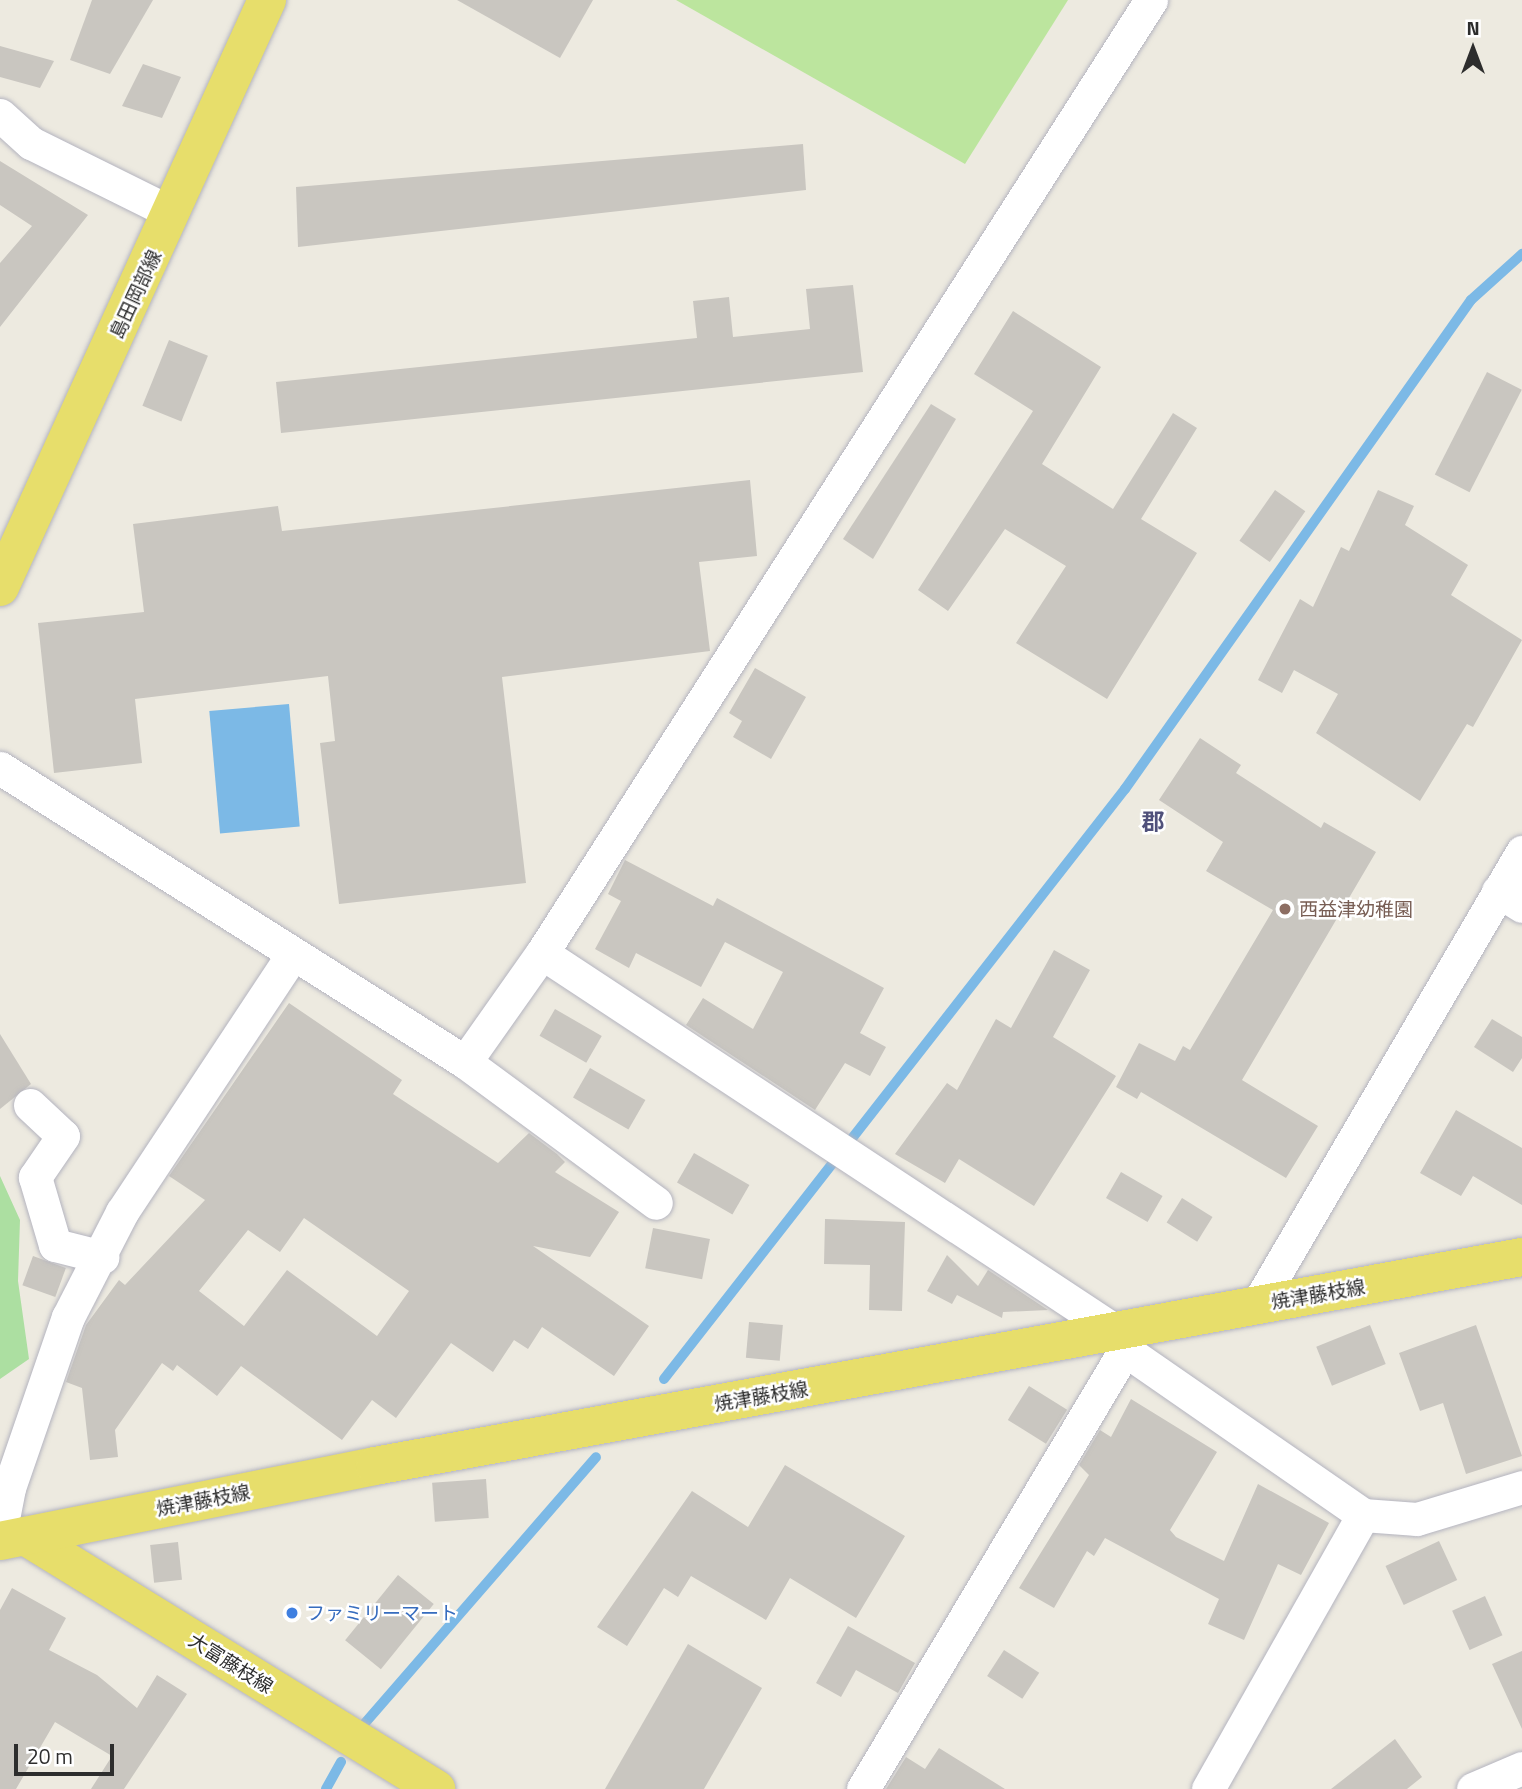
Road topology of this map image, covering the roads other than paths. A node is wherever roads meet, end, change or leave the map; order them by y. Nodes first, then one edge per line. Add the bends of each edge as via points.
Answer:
1 (267, 0) edge
2 (1151, 0) edge
3 (0, 115) edge
4 (172, 213) junction
5 (0, 587) edge
6 (0, 768) edge
7 (1522, 852) edge
8 (1510, 898) edge
9 (542, 953) junction
10 (291, 957) junction
11 (465, 1062) junction
12 (30, 1105) dead end
13 (656, 1203) dead end
14 (102, 1257) junction
15 (1522, 1257) edge
16 (1257, 1305) junction
17 (1121, 1341) junction
18 (1522, 1487) edge
19 (1363, 1515) junction
20 (8, 1537) edge
21 (1522, 1768) edge
22 (437, 1789) edge
23 (863, 1789) edge
24 (1208, 1789) edge
25 (1473, 1789) edge

1 - 4 main road, 島田岡部線
2 - 9 street
3 - 4 street via 31,143
4 - 5 main road, 島田岡部線
6 - 10 street
7 - 8 street
8 - 16 street
9 - 11 street
9 - 17 street
10 - 11 street
10 - 14 street via 143,1178
11 - 13 street
12 - 14 street via 63,1136 35,1177 55,1245
14 - 20 street via 68,1318 9,1488
15 - 16 main road, 焼津藤枝線
16 - 17 main road, 焼津藤枝線
17 - 19 street
17 - 20 main road, 焼津藤枝線 via 375,1466
17 - 23 street
18 - 19 street via 1417,1519
19 - 24 street
20 - 22 main road, 大富藤枝線
21 - 25 street

